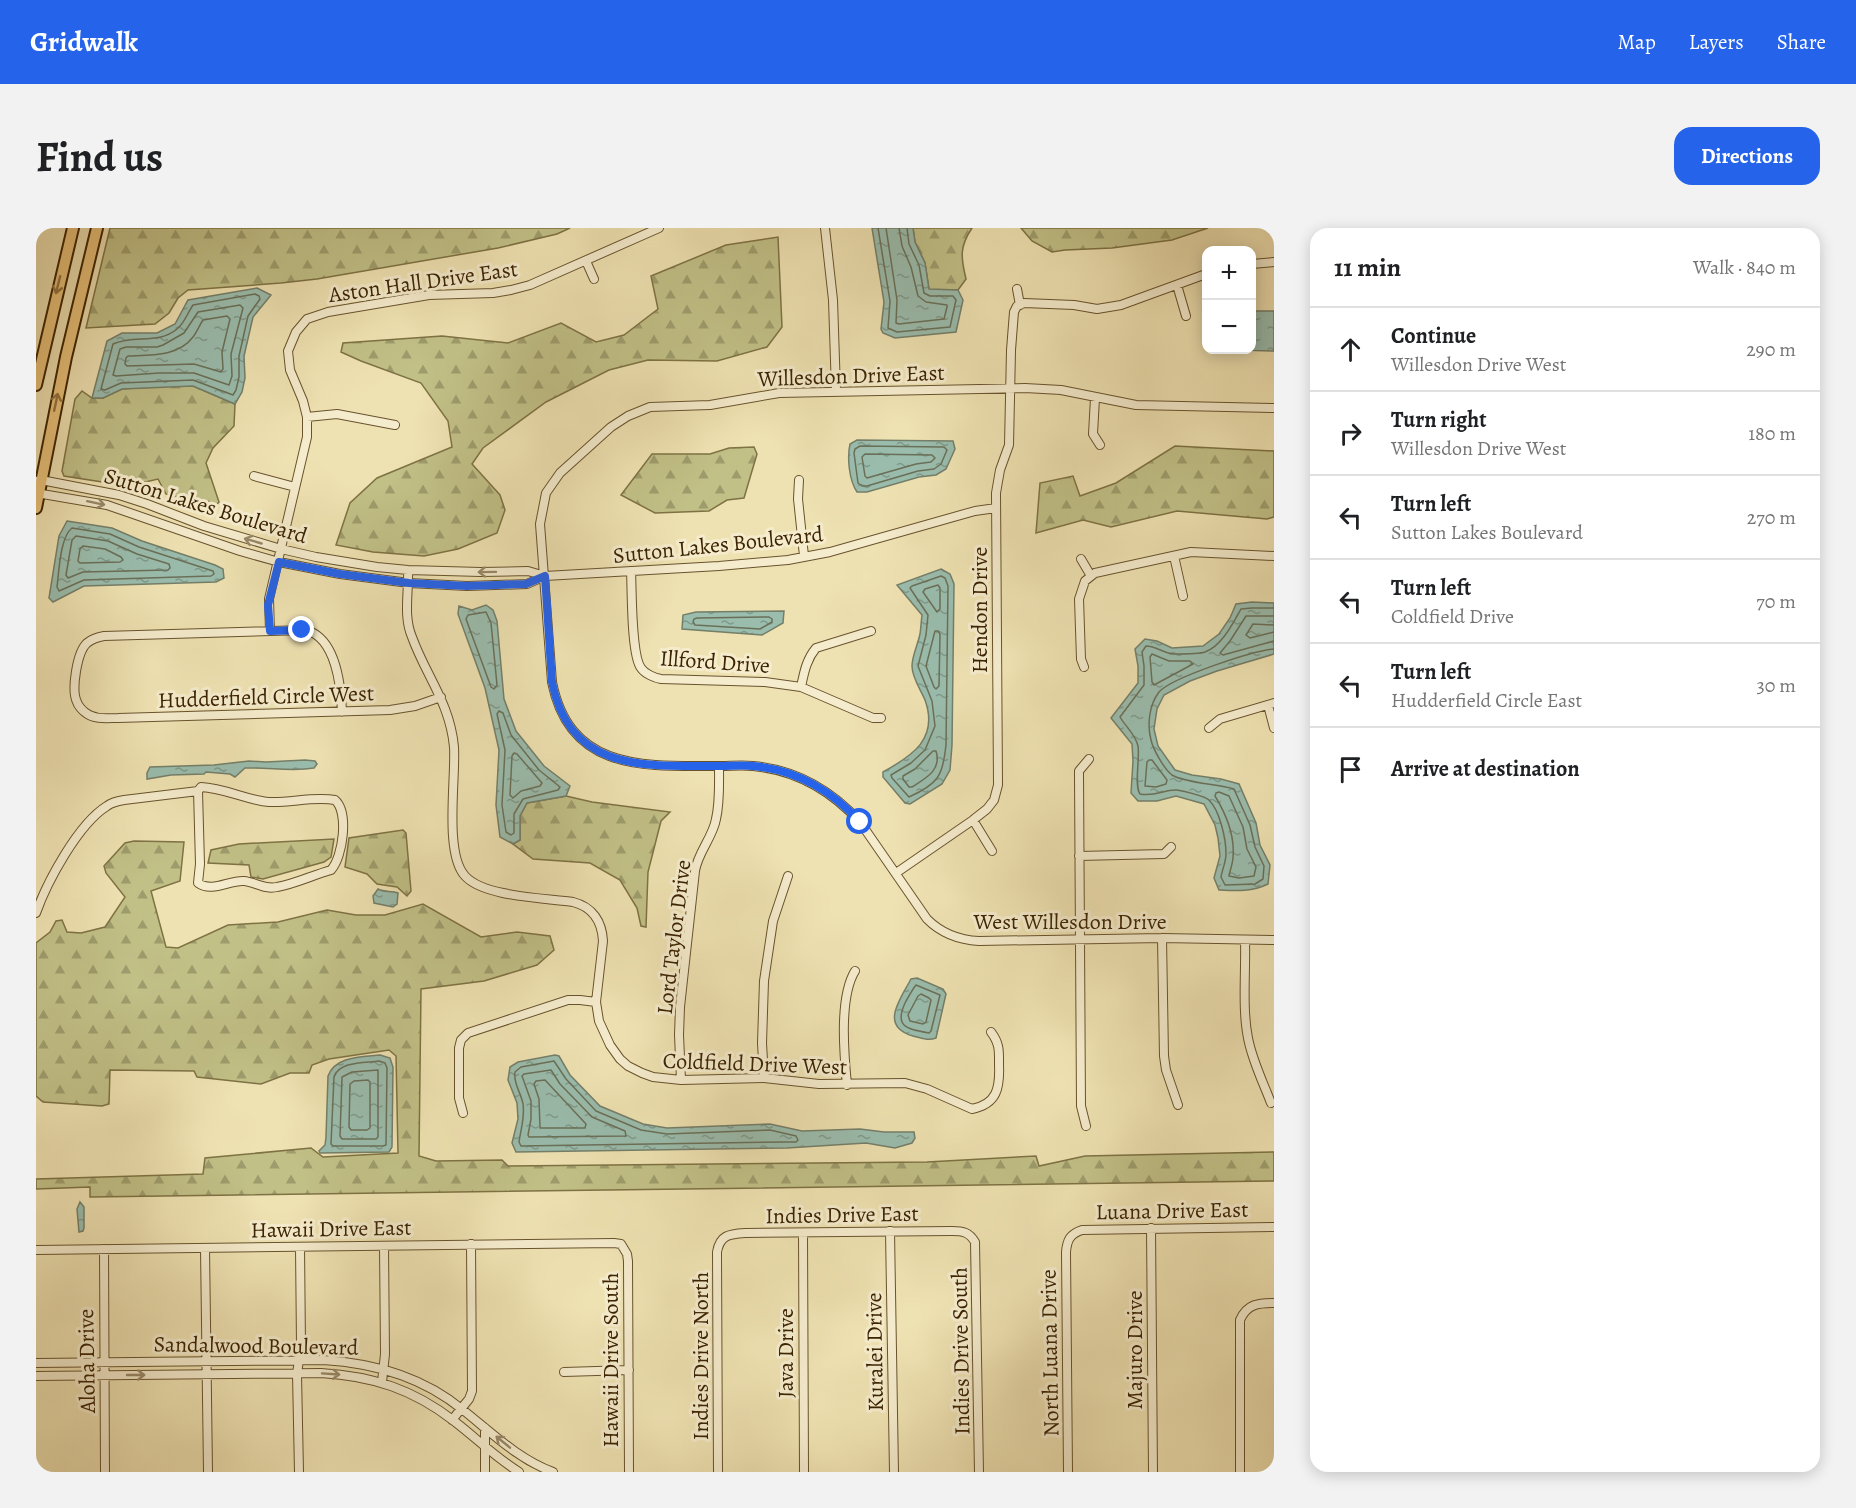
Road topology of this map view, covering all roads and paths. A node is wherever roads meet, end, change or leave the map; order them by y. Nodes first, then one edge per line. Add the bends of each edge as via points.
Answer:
1 (72, 228) edge
2 (97, 228) edge
3 (659, 228) edge
4 (825, 228) edge
5 (585, 261) junction
6 (1274, 262) edge
7 (1256, 264) edge
8 (1202, 276) edge
9 (594, 279) dead end
10 (1177, 285) junction
11 (1017, 290) dead end
12 (1022, 304) junction
13 (1186, 316) dead end
14 (36, 385) edge
15 (1011, 388) junction
16 (836, 391) junction
17 (1095, 398) junction
18 (1274, 408) edge
19 (307, 417) junction
20 (395, 425) dead end
21 (1100, 445) dead end
22 (254, 476) dead end
23 (38, 480) edge
24 (799, 480) dead end
25 (295, 487) junction
26 (37, 494) edge
27 (36, 507) edge
28 (996, 508) junction
29 (171, 513) junction
30 (167, 525) junction
31 (281, 549) junction
32 (1174, 555) junction
33 (804, 556) junction
34 (1274, 556) edge
35 (1081, 559) dead end
36 (279, 562) junction
37 (408, 570) junction
38 (631, 571) junction
39 (545, 576) junction
40 (1091, 576) junction
41 (409, 583) junction
42 (1183, 596) dead end
43 (270, 631) junction
44 (871, 631) dead end
45 (1084, 667) dead end
46 (801, 687) junction
47 (441, 697) junction
48 (1271, 704) edge
49 (342, 712) junction
50 (881, 717) dead end
51 (1209, 728) dead end
52 (1274, 728) edge
53 (1089, 759) dead end
54 (719, 766) junction
55 (198, 791) junction
56 (973, 820) junction
57 (1172, 847) dead end
58 (992, 851) dead end
59 (1079, 856) junction
60 (896, 873) junction
61 (788, 876) dead end
62 (36, 913) edge
63 (1162, 938) junction
64 (1274, 939) edge
65 (1079, 940) junction
66 (1245, 940) junction
67 (855, 971) dead end
68 (596, 1002) junction
69 (992, 1032) dead end
70 (764, 1078) junction
71 (681, 1080) junction
72 (847, 1085) junction
73 (1271, 1103) dead end
74 (1178, 1105) dead end
75 (463, 1113) dead end
76 (1086, 1126) dead end
77 (1274, 1227) edge
78 (1151, 1228) junction
79 (891, 1231) junction
80 (966, 1232) joint
81 (802, 1233) junction
82 (1071, 1235) joint
83 (721, 1240) joint
84 (471, 1244) junction
85 (300, 1246) junction
86 (384, 1246) junction
87 (205, 1248) junction
88 (104, 1249) junction
89 (624, 1249) joint
90 (36, 1250) edge
91 (1274, 1303) edge
92 (299, 1359) junction
93 (206, 1361) junction
94 (105, 1362) junction
95 (36, 1363) edge
96 (384, 1369) junction
97 (629, 1370) junction
98 (564, 1372) dead end
99 (297, 1374) junction
100 (105, 1375) junction
101 (206, 1375) junction
102 (36, 1376) edge
103 (381, 1382) junction
104 (461, 1408) junction
105 (452, 1420) junction
106 (485, 1428) junction
107 (485, 1447) junction
108 (543, 1470) edge
109 (105, 1472) edge
110 (208, 1472) edge
111 (299, 1472) edge
112 (485, 1472) edge
113 (519, 1472) edge
114 (553, 1472) edge
115 (629, 1472) edge
116 (718, 1472) edge
117 (804, 1472) edge
118 (894, 1472) edge
119 (979, 1472) edge
120 (1068, 1472) edge
121 (1153, 1472) edge
122 (1240, 1472) edge

1 -> 14 highway
23 -> 2 highway
3 - 5 street, Aston Hall Drive East
4 - 16 street via 833,300
5 - 9 street
5 - 19 street, Aston Hall Drive East via 511,290 429,296 328,312 307,320 290,344 288,359
6 - 7 street
8 - 10 street
10 - 12 street via 1107,309
10 - 13 street
11 - 12 street
12 - 15 street, Hendon Drive via 1014,312 1012,327
15 - 16 street, Willesdon Drive East
15 - 17 street, Willesdon Drive East via 1061,390
15 - 28 street, Hendon Drive via 1009,445 999,478
16 - 39 street, Willesdon Drive East via 757,396 710,405 650,407 628,416 569,465 546,493 540,524
17 - 18 street, Willesdon Drive East via 1136,405
17 - 21 street via 1093,434
19 - 20 street via 337,414
19 - 25 street via 307,438
22 - 25 street
23 - 26 highway
23 - 29 street, Sutton Lakes Boulevard via 119,495
24 - 33 street
25 - 31 street
26 - 27 highway
26 -> 30 street, Sutton Lakes Boulevard via 107,505
28 - 33 street, Sutton Lakes Boulevard
28 - 56 street, Hendon Drive via 999,785 991,805
29 - 30 street
31 -> 29 street, Sutton Lakes Boulevard
30 - 36 street, Sutton Lakes Boulevard
31 - 36 street
31 - 37 street, Sutton Lakes Boulevard
32 - 34 street via 1191,552
32 - 40 street
32 - 42 street
33 - 38 street, Sutton Lakes Boulevard
35 - 40 street
36 - 41 street, Sutton Lakes Boulevard
36 - 43 street via 268,605
39 -> 37 street, Sutton Lakes Boulevard via 528,571
37 - 41 street, Coldfield Drive West
38 - 39 street, Sutton Lakes Boulevard
38 - 46 street, Illford Drive via 636,652 644,672 662,679
39 - 41 street, Sutton Lakes Boulevard via 526,584
39 - 54 street, Willesdon Drive East via 552,682 560,712 575,734 589,746 621,761
40 - 45 street via 1079,598
41 - 47 street, Coldfield Drive West via 411,637
43 - 49 street via 302,630 324,640 339,677
43 - 49 street, Hudderfield Circle West via 94,639 79,656 75,696 79,706 93,717
44 - 46 street via 816,648 810,655
46 - 50 street, Illford Drive via 873,718
47 - 49 street, Hudderfield Circle West via 402,709
47 - 68 street, Coldfield Drive West via 454,746 453,845 458,865 471,881 490,891 573,902 590,910 602,932
48 - 51 street via 1220,719
48 - 52 street
53 - 59 street via 1079,771
54 - 60 street, West Willesdon Drive via 781,771 819,786 860,822
54 - 71 street, Lord Taylor Drive via 716,819 695,871 680,1006
55 - 55 street via 198,883 202,886 245,882 276,888 335,866 342,840 339,804 335,800 272,802 217,788 201,787
55 - 62 street via 132,798 105,807 70,848 42,895
56 - 58 street
56 - 60 street, Hendon Drive
57 - 59 street via 1164,854
59 - 65 street
60 - 65 street, West Willesdon Drive via 927,919 954,938 979,942
61 - 70 street via 773,921 764,981
63 - 65 street, West Willesdon Drive
63 - 66 street, West Willesdon Drive
63 - 74 street via 1164,1056
64 - 66 street, West Willesdon Drive
65 - 76 street via 1081,1106
66 - 73 street via 1248,1038
67 - 72 street via 845,1004
68 - 71 street, Coldfield Drive West via 604,1034 628,1066 652,1077
68 - 75 street via 568,1000 468,1033 459,1048 459,1098
69 - 72 street, Coldfield Drive West via 998,1041 999,1084 988,1103 979,1107 972,1109 905,1083
70 - 71 street, Coldfield Drive West
70 - 72 street, Coldfield Drive West
77 - 78 street, Luana Drive East
78 - 82 street, Luana Drive East via 1082,1230
78 - 121 street, Majuro Drive
79 - 80 street, Indies Drive East
79 - 81 street, Indies Drive East
79 - 118 street, Kuralei Drive
80 - 119 street, Indies Drive South via 975,1242 976,1253
81 - 83 street, Indies Drive East via 733,1234
81 - 117 street, Java Drive
82 - 120 street, North Luana Drive via 1066,1243
83 - 116 street, Indies Drive North via 717,1252
84 - 86 street, Hawaii Drive East
84 - 89 street, Hawaii Drive East via 614,1243
84 - 104 street via 472,1391
85 - 86 street, Hawaii Drive East
85 - 87 street, Hawaii Drive East
85 - 92 street
86 - 96 street
87 - 88 street, Hawaii Drive East
87 - 93 street
88 - 90 street, Hawaii Drive East
88 - 94 street, Aloha Drive
89 - 97 street, Hawaii Drive South via 628,1261
91 - 122 street via 1251,1306 1240,1320
92 - 93 street, Sandalwood Boulevard
92 - 96 street, Sandalwood Boulevard
92 - 99 street
93 - 94 street, Sandalwood Boulevard
93 - 101 street
94 - 95 street, Sandalwood Boulevard
94 - 100 street, Aloha Drive
96 - 103 street
96 - 104 street, Sandalwood Boulevard via 424,1385
97 - 98 street
97 - 115 street, Hawaii Drive South
99 - 101 street, Sandalwood Boulevard
99 -> 103 street, Sandalwood Boulevard via 338,1374
99 - 111 street
100 -> 101 street, Sandalwood Boulevard
100 - 102 street, Sandalwood Boulevard
100 - 109 street, Aloha Drive
101 - 110 street
103 - 105 street, Sandalwood Boulevard via 420,1399
104 - 105 street
104 - 106 street, Sandalwood Boulevard
105 - 107 street, Sandalwood Boulevard
106 - 107 street
108 -> 106 street, Sandalwood Boulevard
107 - 112 street
107 - 113 street, Sandalwood Boulevard
108 - 114 street, Sandalwood Boulevard

